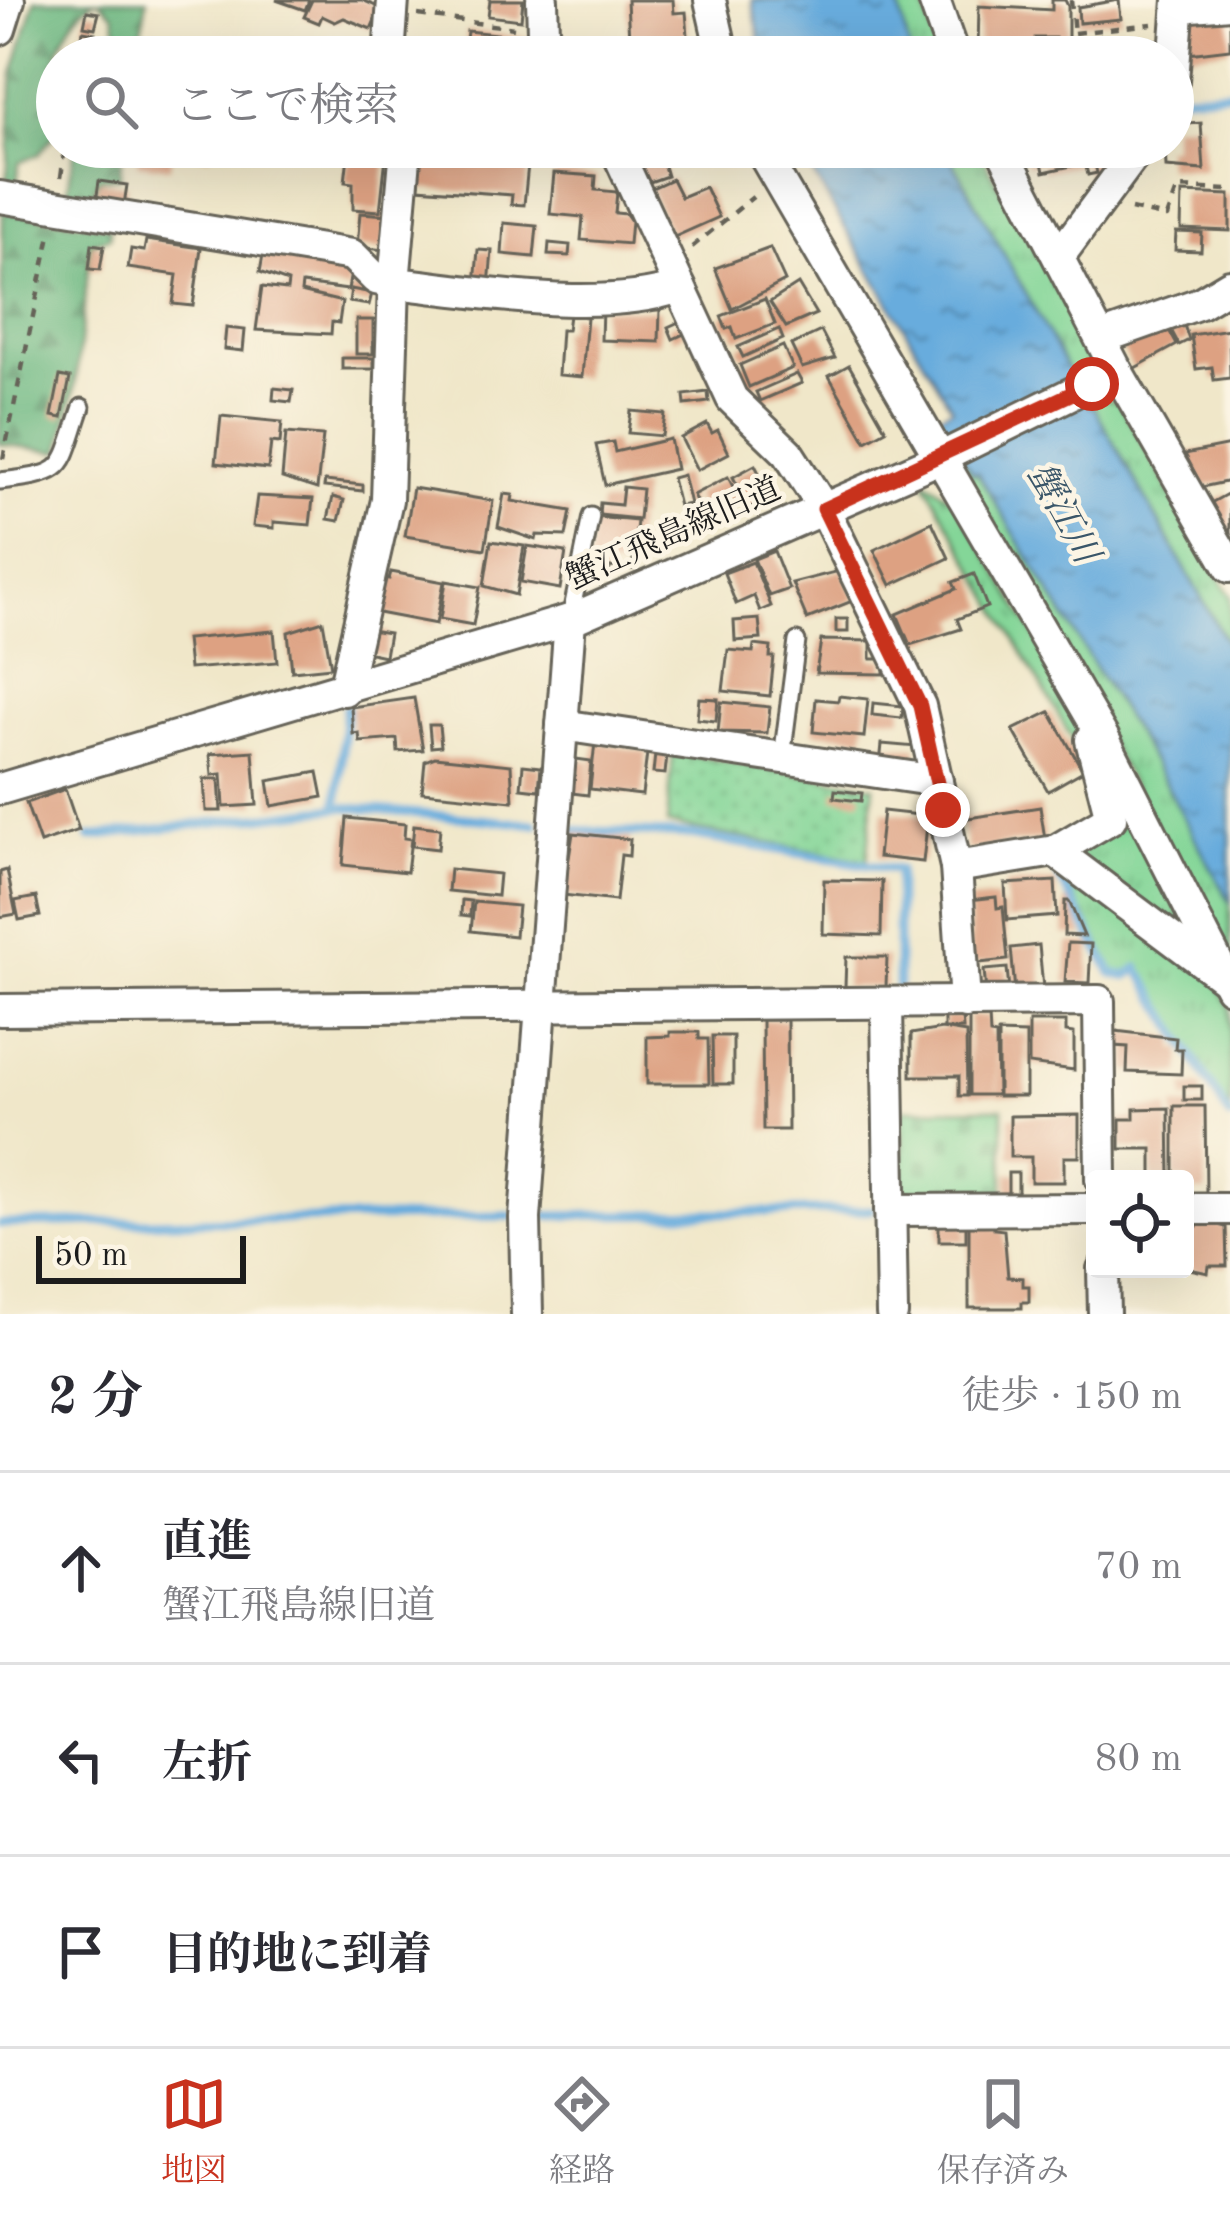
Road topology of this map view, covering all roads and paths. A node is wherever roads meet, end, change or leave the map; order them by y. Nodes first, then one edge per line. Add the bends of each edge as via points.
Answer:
1 (9, 0) edge
2 (542, 0) edge
3 (711, 0) edge
4 (934, 0) edge
5 (1071, 0) edge
6 (1230, 3) edge
7 (392, 6) edge
8 (1178, 9) edge
9 (0, 28) edge
10 (1074, 33) junction
11 (390, 36) edge
12 (513, 36) edge
13 (548, 36) edge
14 (718, 36) edge
15 (947, 36) edge
16 (1074, 36) edge
17 (62, 168) edge
18 (404, 168) edge
19 (625, 168) edge
20 (772, 168) edge
21 (1012, 168) edge
22 (1124, 168) edge
23 (1230, 190) edge
24 (0, 197) edge
25 (754, 197) dead end
26 (56, 206) junction
27 (1122, 207) dead end
28 (1060, 255) junction
29 (675, 276) junction
30 (394, 283) junction
31 (1230, 285) edge
32 (1101, 338) junction
33 (1105, 378) junction
34 (82, 407) dead end
35 (945, 456) junction
36 (0, 471) edge
37 (0, 482) edge
38 (824, 509) junction
39 (591, 516) dead end
40 (1230, 568) edge
41 (570, 620) junction
42 (797, 641) dead end
43 (344, 689) junction
44 (1080, 698) junction
45 (562, 725) junction
46 (782, 758) junction
47 (937, 781) junction
48 (0, 789) edge
49 (1055, 851) junction
50 (956, 867) junction
51 (1228, 983) edge
52 (542, 1003) junction
53 (886, 1003) junction
54 (964, 1003) junction
55 (0, 1010) edge
56 (1101, 1170) edge
57 (1086, 1209) edge
58 (1194, 1209) edge
59 (1230, 1209) edge
60 (890, 1210) junction
61 (1102, 1278) edge
62 (527, 1314) edge
63 (892, 1314) edge
64 (1104, 1314) edge

1 - 9 street
2 - 13 street
3 - 14 street
4 - 15 street
5 - 10 path
6 - 8 street
7 - 11 street
7 - 12 path
8 - 10 path
10 - 16 path
17 - 26 path
18 - 30 street
19 - 29 street
20 - 35 street
21 - 28 street
22 - 28 street
23 - 27 path via 1178,188 1167,217
24 - 26 street
25 - 29 path
26 - 30 street via 352,255 376,279
26 - 36 path
28 - 32 street
29 - 30 street via 649,297
29 - 38 street via 732,399 788,453
30 - 43 street via 387,500
31 - 32 street
32 - 33 street
33 - 35 street, 蟹江飛島線旧道
33 - 40 street
34 - 37 lane via 62,466
35 - 38 street, 蟹江飛島線旧道
35 - 44 street
38 - 41 street, 蟹江飛島線旧道
38 - 47 street via 920,706
39 - 41 lane
41 - 43 street, 蟹江飛島線旧道
41 - 45 street
42 - 46 lane
43 - 48 street, 蟹江飛島線旧道
44 - 49 street via 1111,818
44 - 51 street
45 - 46 street
45 - 52 street
46 - 47 street
47 - 50 street
49 - 50 street
49 - 51 street
50 - 54 street
52 - 53 street
52 - 55 street
52 - 62 street via 525,1218
53 - 54 street
53 - 60 street
54 - 56 street via 1100,1001
57 - 60 street
58 - 59 street
60 - 63 street
61 - 64 street

